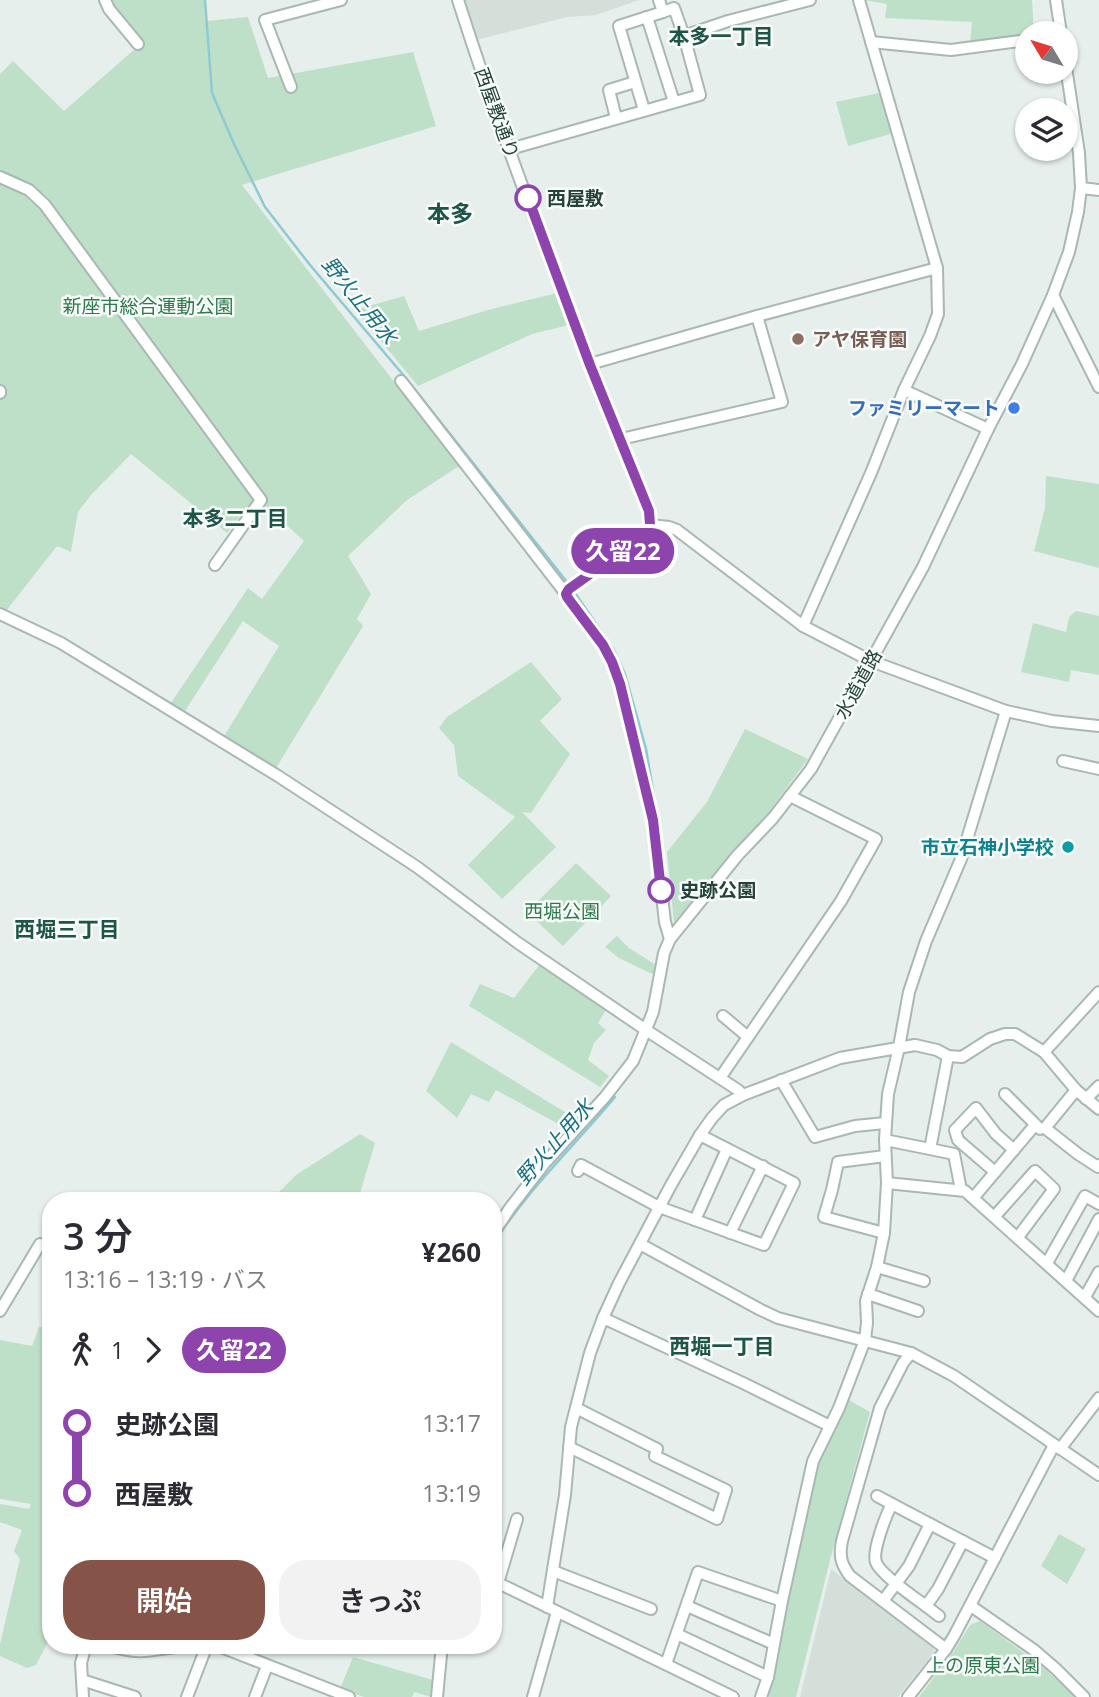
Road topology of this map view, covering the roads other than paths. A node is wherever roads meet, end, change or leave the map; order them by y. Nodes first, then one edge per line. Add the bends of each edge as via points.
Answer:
1 (105, 0) edge
2 (341, 0) edge
3 (458, 0) edge
4 (659, 0) edge
5 (810, 0) edge
6 (859, 0) edge
7 (1056, 0) edge
8 (663, 12) junction
9 (646, 17) junction
10 (1059, 21) edge
11 (684, 36) junction
12 (1015, 42) edge
13 (871, 43) junction
14 (138, 44) dead end
15 (635, 82) junction
16 (1068, 84) edge
17 (291, 86) dead end
18 (674, 102) junction
19 (643, 110) junction
20 (616, 118) junction
21 (510, 149) junction
22 (0, 177) edge
23 (1081, 188) junction
24 (1099, 190) edge
25 (937, 268) junction
26 (1053, 295) junction
27 (757, 316) junction
28 (590, 365) junction
29 (401, 381) dead end
30 (1099, 387) edge
31 (904, 390) junction
32 (988, 429) junction
33 (621, 439) junction
34 (650, 525) junction
35 (215, 565) dead end
36 (566, 594) junction
37 (0, 614) edge
38 (803, 625) junction
39 (871, 660) junction
40 (1006, 711) junction
41 (1099, 726) edge
42 (1063, 761) dead end
43 (1099, 769) edge
44 (790, 796) junction
45 (670, 939) junction
46 (1099, 992) edge
47 (1090, 1002) junction
48 (1099, 1010) edge
49 (723, 1016) dead end
50 (646, 1030) junction
51 (748, 1037) junction
52 (900, 1047) junction
53 (1044, 1052) junction
54 (948, 1056) junction
55 (720, 1078) junction
56 (781, 1080) junction
57 (1099, 1086) edge
58 (1076, 1090) junction
59 (1005, 1094) dead end
60 (743, 1095) junction
61 (1086, 1099) junction
62 (1099, 1109) edge
63 (885, 1122) junction
64 (1040, 1127) junction
65 (700, 1135) junction
66 (885, 1140) junction
67 (727, 1149) junction
68 (930, 1149) junction
69 (1014, 1150) junction
70 (885, 1156) junction
71 (1099, 1165) edge
72 (764, 1166) junction
73 (578, 1171) dead end
74 (995, 1172) junction
75 (887, 1183) junction
76 (961, 1190) junction
77 (974, 1197) junction
78 (1099, 1204) edge
79 (660, 1207) junction
80 (995, 1216) junction
81 (1099, 1219) edge
82 (502, 1220) edge
83 (695, 1220) junction
84 (730, 1233) junction
85 (884, 1233) junction
86 (1018, 1237) junction
87 (40, 1244) dead end
88 (640, 1244) junction
89 (1047, 1263) junction
90 (877, 1266) junction
91 (1099, 1272) edge
92 (924, 1281) dead end
93 (1066, 1281) junction
94 (868, 1294) junction
95 (1085, 1297) junction
96 (0, 1311) edge
97 (918, 1311) dead end
98 (1099, 1311) edge
99 (603, 1318) junction
100 (865, 1340) junction
101 (911, 1353) junction
102 (1099, 1398) edge
103 (576, 1408) junction
104 (830, 1426) junction
105 (569, 1447) junction
106 (1057, 1447) junction
107 (1099, 1475) edge
108 (877, 1496) dead end
109 (892, 1504) junction
110 (517, 1519) dead end
111 (930, 1524) junction
112 (964, 1541) junction
113 (995, 1558) junction
114 (502, 1564) edge
115 (553, 1571) junction
116 (896, 1583) junction
117 (502, 1585) edge
118 (782, 1601) junction
119 (883, 1601) junction
120 (687, 1606) junction
121 (926, 1606) junction
122 (971, 1606) junction
123 (552, 1609) junction
124 (651, 1609) dead end
125 (939, 1616) dead end
126 (677, 1634) junction
127 (774, 1644) junction
128 (946, 1649) junction
129 (83, 1654) edge
130 (204, 1654) edge
131 (238, 1654) edge
132 (441, 1654) edge
133 (666, 1664) junction
134 (267, 1666) junction
135 (768, 1677) junction
136 (82, 1680) junction
137 (83, 1697) edge
138 (135, 1697) edge
139 (187, 1697) edge
140 (255, 1697) edge
141 (349, 1697) edge
142 (437, 1697) edge
143 (533, 1697) edge
144 (733, 1697) edge
145 (761, 1697) edge
146 (908, 1697) edge
147 (1084, 1697) edge

1 - 14 street
2 - 17 street via 265,20
3 - 21 street, 西屋敷通り
4 - 8 street
5 - 11 street
6 - 13 street
7 - 10 street
8 - 9 street
8 - 11 street via 674,8
9 - 15 street via 619,26
9 - 18 street
11 - 18 street via 700,95
12 - 13 street via 951,50
13 - 25 street
15 - 19 street
15 - 20 street via 609,90
16 - 23 street, 水道道路
18 - 19 street
19 - 20 street
20 - 21 street
21 - 28 street, 西屋敷通り
22 - 35 street via 29,190 45,205 261,500
23 - 24 street
23 - 26 street, 水道道路 via 1074,235
25 - 27 street
25 - 31 street via 938,314
26 - 30 street
26 - 32 street, 水道道路
27 - 28 street
27 - 33 street via 782,402
28 - 33 street, 西屋敷通り
29 - 36 street
31 - 32 street
31 - 38 street
32 - 39 street, 水道道路 via 923,567
33 - 34 street, 西屋敷通り via 649,511
34 - 36 street via 645,535
34 - 38 street via 677,530
36 - 45 street via 603,645 620,684 653,820
37 - 50 street via 57,640 278,776 417,867
38 - 39 street
39 - 40 street
39 - 44 street, 水道道路 via 811,769
40 - 41 street
40 - 52 street via 961,859 909,992
42 - 43 street
44 - 45 street, 水道道路
44 - 51 street via 876,839 841,901
45 - 50 street, 水道道路
46 - 47 street
47 - 48 street
47 - 53 street
49 - 51 street
50 - 55 street
50 - 82 street, 水道道路 via 625,1073 544,1164
51 - 55 street
52 - 54 street via 915,1045
52 - 56 street via 840,1058
52 - 63 street
53 - 54 street via 1015,1034 1005,1034 962,1057
53 - 58 street
54 - 68 street
55 - 60 street
56 - 60 street
56 - 63 street via 815,1137
57 - 61 street
58 - 61 street
58 - 64 street
59 - 64 street
60 - 65 street via 724,1105
61 - 62 street
63 - 66 street
64 - 69 street
64 - 71 street
65 - 67 street
65 - 79 street
66 - 68 street
66 - 70 street
67 - 72 street
67 - 83 street
68 - 76 street via 954,1154
69 - 74 street
69 - 74 street via 976,1108 955,1130 958,1140
70 - 75 street
70 - 85 street via 838,1162 824,1217
72 - 84 street
72 - 84 street via 794,1182 764,1245
73 - 79 street via 581,1165
74 - 77 street
75 - 76 street
75 - 85 street
76 - 77 street
77 - 80 street
78 - 89 street via 1085,1196
79 - 83 street
79 - 88 street
80 - 86 street
80 - 86 street via 1035,1171 1054,1189
81 - 93 street
83 - 84 street
85 - 90 street
86 - 89 street
87 - 96 street
88 - 99 street
88 - 100 street via 778,1318
89 - 93 street
90 - 92 street
90 - 94 street
91 - 95 street
93 - 95 street
94 - 97 street
94 - 100 street
95 - 98 street
99 - 103 street
99 - 104 street
100 - 101 street
100 - 104 street
101 - 106 street via 954,1376
101 - 119 street via 880,1408 840,1553 850,1576
102 - 106 street
103 - 105 street
103 - 105 street via 657,1450 655,1456 726,1490 717,1519
104 - 118 street via 813,1461
105 - 115 street
106 - 107 street
106 - 113 street
108 - 109 street
109 - 111 street
109 - 116 street via 874,1558 879,1569
110 - 114 street
111 - 112 street
111 - 116 street
112 - 113 street
112 - 121 street
113 - 122 street
115 - 123 street
115 - 124 street
116 - 119 street
116 - 121 street
117 - 123 street
118 - 120 street via 698,1572
118 - 127 street
119 - 128 street
120 - 126 street
120 - 127 street
121 - 125 street
122 - 128 street
122 - 147 street via 1034,1650
123 - 133 street
123 - 143 street
126 - 133 street
126 - 135 street
127 - 135 street
128 - 146 street
129 - 136 street
130 - 139 street
131 - 134 street
132 - 142 street
133 - 144 street
134 - 140 street
134 - 141 street
135 - 145 street
136 - 137 street
136 - 138 street

